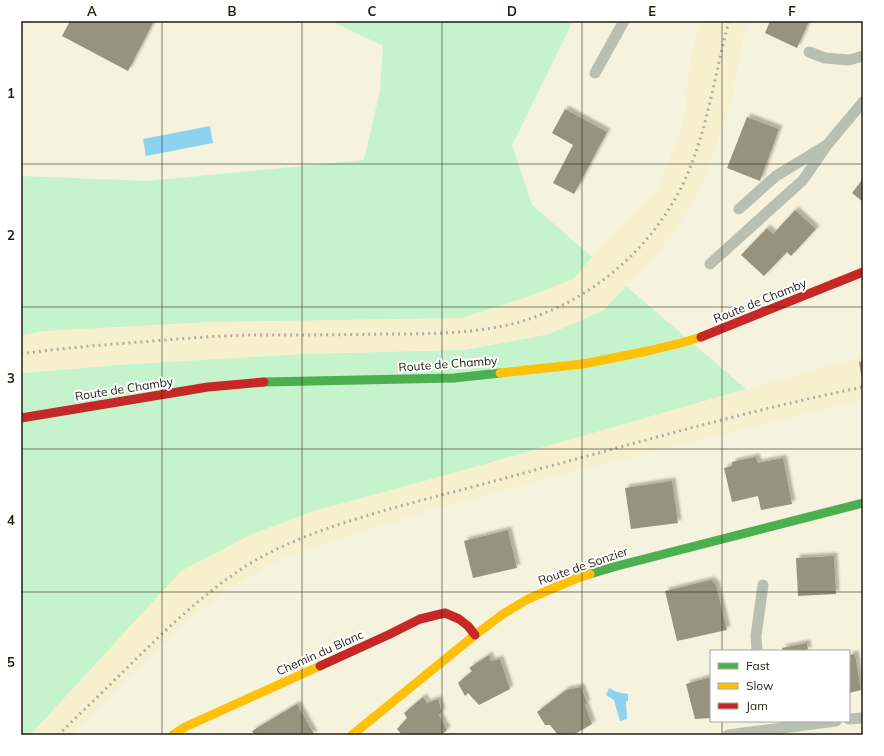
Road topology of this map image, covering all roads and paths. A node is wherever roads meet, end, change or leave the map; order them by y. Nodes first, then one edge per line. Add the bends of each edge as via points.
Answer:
1 (624, 21) edge
2 (809, 52) dead end
3 (863, 56) edge
4 (595, 73) dead end
5 (863, 102) edge
6 (827, 145) junction
7 (739, 209) dead end
8 (710, 264) dead end
9 (863, 272) edge
10 (21, 418) edge
11 (863, 503) edge
12 (763, 585) dead end
13 (475, 635) junction
14 (757, 650) edge
15 (863, 718) edge
16 (850, 719) edge
17 (821, 722) edge
18 (760, 726) edge
19 (173, 735) edge
20 (352, 735) edge
21 (728, 735) edge

1 - 4 lane
2 - 3 lane via 825,58 849,60
5 - 6 lane
6 - 7 lane via 776,176
6 - 8 lane via 803,180
9 - 10 street, Route de Chamby via 709,334 648,351 583,364 454,378 271,381 208,387
11 - 13 street, Route de Sonzier via 617,566 576,579 528,599
12 - 14 lane via 756,636
13 - 19 street, Chemin du Blanc via 459,619 445,613 420,619 185,727
13 - 20 street, Route de Sonzier
15 - 16 lane
17 - 18 lane
18 - 21 lane

